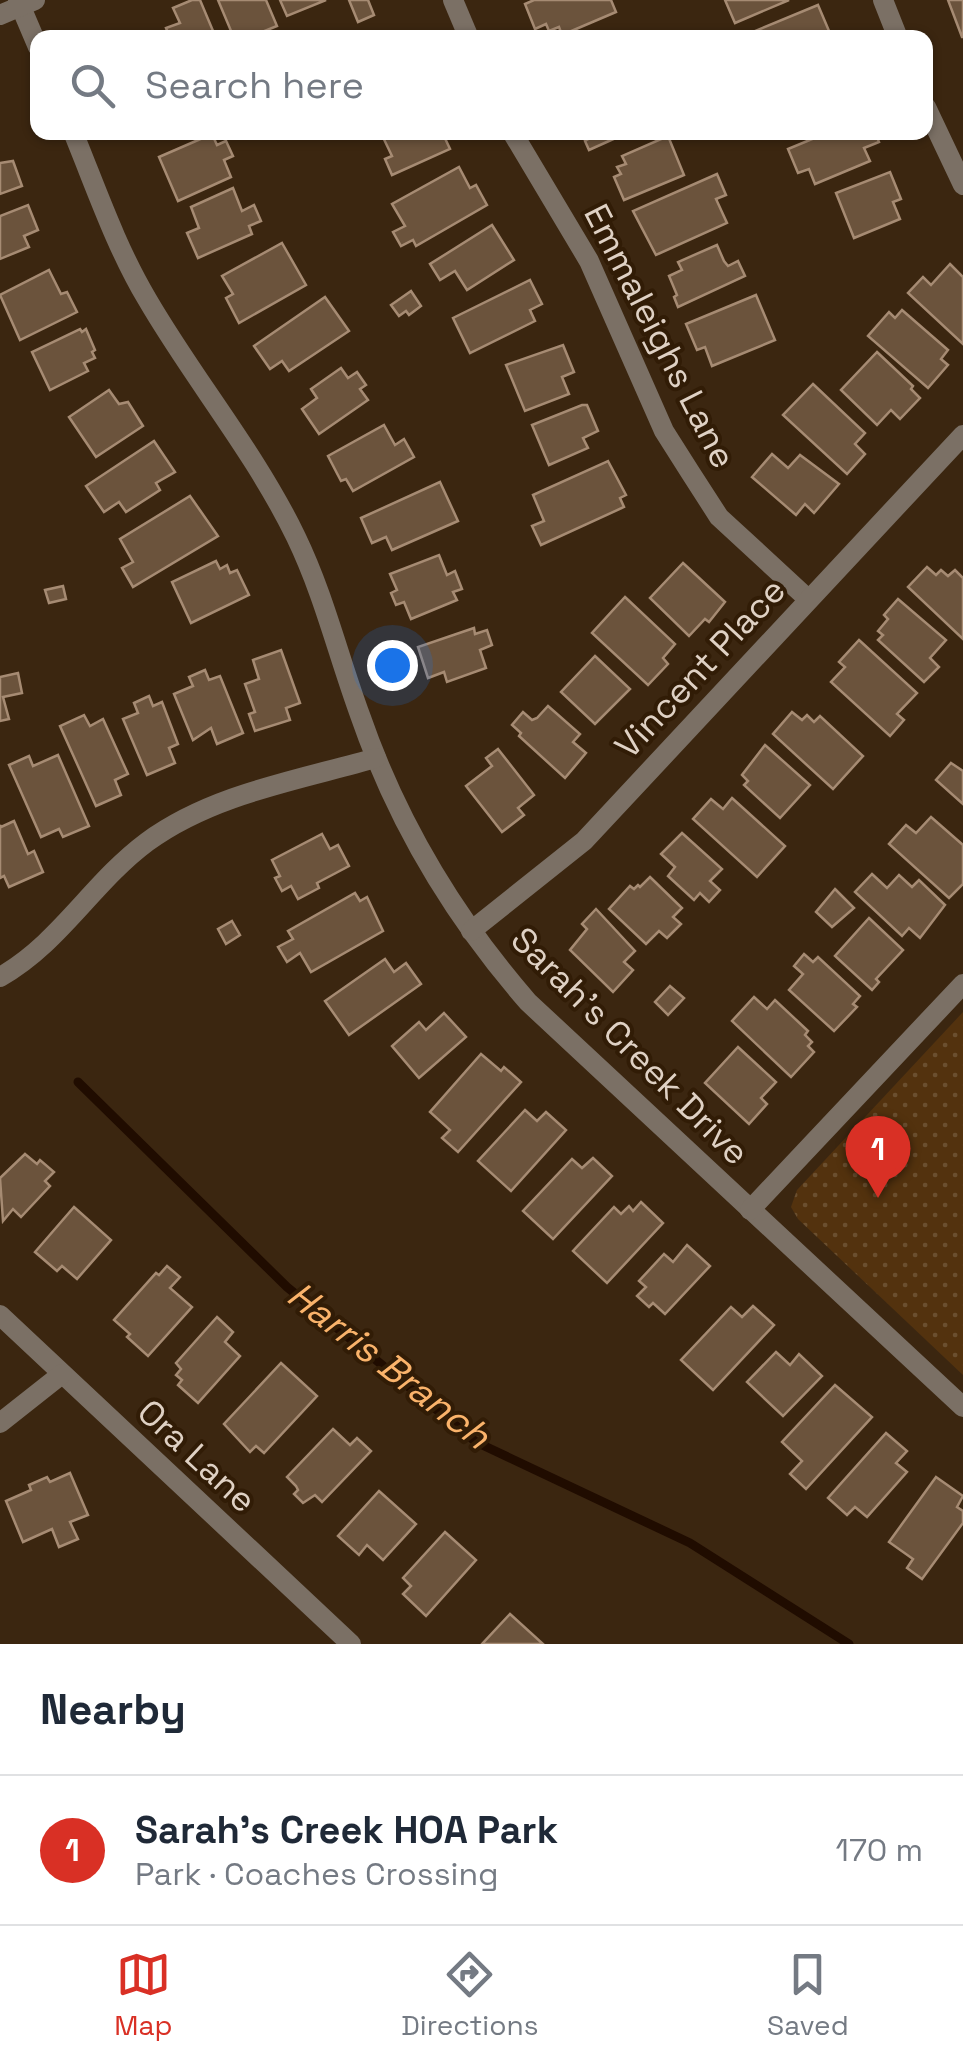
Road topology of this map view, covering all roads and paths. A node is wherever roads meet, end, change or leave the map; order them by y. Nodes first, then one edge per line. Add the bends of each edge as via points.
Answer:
1 (452, 0) edge
2 (883, 0) edge
3 (24, 2) edge
4 (0, 15) edge
5 (33, 30) edge
6 (465, 30) edge
7 (895, 30) edge
8 (933, 122) edge
9 (77, 140) edge
10 (517, 140) edge
11 (963, 185) edge
12 (963, 435) edge
13 (808, 600) junction
14 (376, 758) junction
15 (471, 931) junction
16 (0, 977) edge
17 (963, 984) edge
18 (750, 1210) junction
19 (0, 1315) edge
20 (62, 1374) junction
21 (963, 1407) edge
22 (0, 1423) edge
23 (350, 1644) edge

1 - 6 street
2 - 7 street
3 - 4 street
3 - 5 street
8 - 11 street
9 - 14 street, Sarah's Creek Drive via 146,298 294,533
10 - 13 street, Emmaleighs Lane via 589,262 664,431 719,517
12 - 13 street, Vincent Place
13 - 15 street, Vincent Place via 584,841
14 - 15 street, Sarah's Creek Drive via 427,864
14 - 16 street via 186,815 143,845 28,961
15 - 18 street, Sarah's Creek Drive via 528,1002
17 - 18 street
18 - 21 street, Sarah's Creek Drive
19 - 20 street, Ora Lane
20 - 22 street
20 - 23 street, Ora Lane

